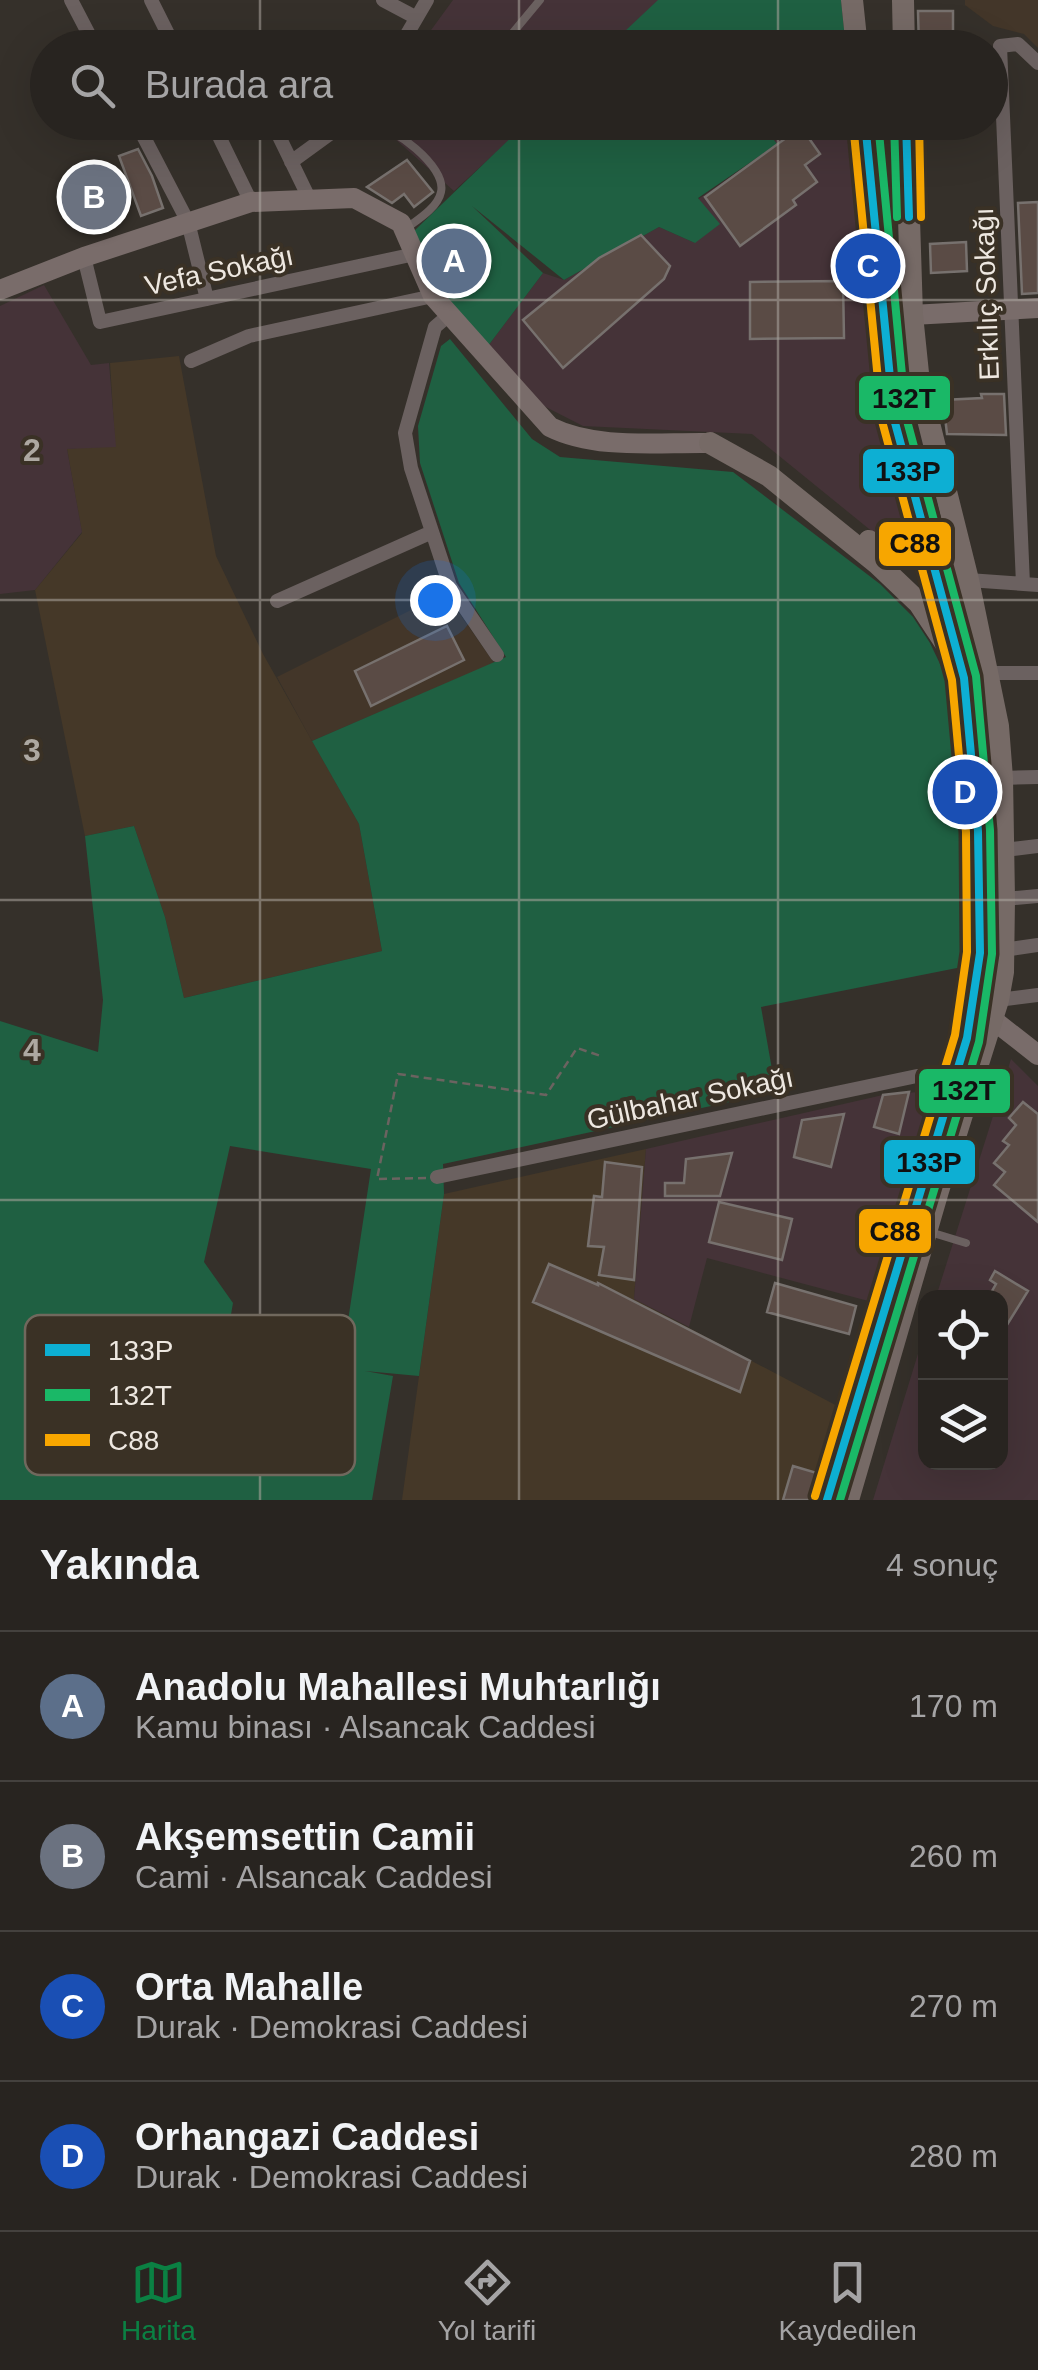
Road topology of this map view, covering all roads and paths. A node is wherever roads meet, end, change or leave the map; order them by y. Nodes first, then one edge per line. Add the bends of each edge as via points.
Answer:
1 (71, 0) edge
2 (383, 0) edge
3 (428, 0) edge
4 (540, 0) edge
5 (852, 0) edge
6 (903, 0) edge
7 (156, 2) edge
8 (416, 17) junction
9 (87, 30) edge
10 (168, 30) edge
11 (409, 30) edge
12 (515, 30) edge
13 (855, 30) edge
14 (904, 30) edge
15 (1008, 45) edge
16 (1038, 63) edge
17 (145, 140) edge
18 (221, 140) edge
19 (281, 140) edge
20 (321, 140) edge
21 (404, 140) edge
22 (867, 140) edge
23 (907, 140) edge
24 (1004, 140) edge
25 (291, 162) junction
26 (309, 198) junction
27 (251, 202) junction
28 (188, 222) junction
29 (404, 230) junction
30 (414, 254) junction
31 (84, 257) junction
32 (1, 289) edge
33 (433, 296) junction
34 (206, 298) junction
35 (1038, 308) edge
36 (1011, 310) junction
37 (449, 315) junction
38 (912, 315) junction
39 (888, 352) junction
40 (191, 361) dead end
41 (710, 443) junction
42 (911, 482) junction
43 (432, 532) junction
44 (954, 532) junction
45 (878, 564) junction
46 (934, 565) junction
47 (968, 580) junction
48 (1031, 585) edge
49 (278, 601) dead end
50 (498, 655) dead end
51 (988, 673) junction
52 (1038, 673) edge
53 (964, 678) junction
54 (1038, 776) edge
55 (1002, 778) junction
56 (1038, 846) edge
57 (1004, 850) junction
58 (1038, 896) edge
59 (1004, 899) junction
60 (1038, 945) edge
61 (1003, 950) junction
62 (1038, 995) edge
63 (995, 1009) junction
64 (602, 1056) dead end
65 (1038, 1056) edge
66 (965, 1074) junction
67 (437, 1178) joint
68 (932, 1232) junction
69 (966, 1243) dead end
70 (827, 1500) edge
71 (848, 1500) edge

1 - 9 street
2 - 8 street
3 - 8 street
4 - 12 lane
5 - 13 main road
6 - 14 main road
7 - 10 street
8 - 11 street
15 - 16 street, Erkılıç Sokağı via 1018,44
17 - 28 street
18 - 27 street
19 - 25 street
20 - 25 street
21 - 29 lane via 440,178 442,190
22 - 39 main road
23 - 38 main road
24 - 36 street, Erkılıç Sokağı
25 - 26 street
26 - 27 street
26 - 29 street via 354,198
27 - 28 street
28 - 31 street
28 - 34 street
29 - 30 street
30 - 33 street
30 - 34 street, Vefa Sokağı
31 - 32 street
31 - 34 street, Vefa Sokağı via 100,322
33 - 37 street
33 - 40 street via 248,336
35 - 36 street
36 - 38 street
36 - 48 street, Erkılıç Sokağı
37 - 41 street via 550,427 569,437
37 - 43 street via 435,326 405,432
38 - 39 main road via 895,324
38 - 44 main road via 919,383
39 - 42 main road via 894,420
41 - 42 main road via 735,445 762,458 895,557 910,554 918,539
41 - 45 main road via 769,476
42 - 46 main road
43 - 49 street
43 - 50 street via 450,586
44 - 46 main road
44 - 47 main road
45 - 46 main road via 910,575
45 - 53 main road via 920,603
46 - 53 main road
47 - 48 street
47 - 51 main road
51 - 52 street
51 - 55 main road
53 - 66 main road via 980,936
54 - 55 street
55 - 57 main road
56 - 57 street
57 - 59 main road
58 - 59 street
59 - 61 main road
60 - 61 street
61 - 63 main road
62 - 63 street
63 - 65 street
63 - 66 main road
64 - 67 path via 576,1048 546,1095 398,1074 377,1179
66 - 67 street, Gülbahar Sokağı via 917,1076
66 - 68 main road
66 - 70 main road
68 - 69 lane
68 - 71 main road

